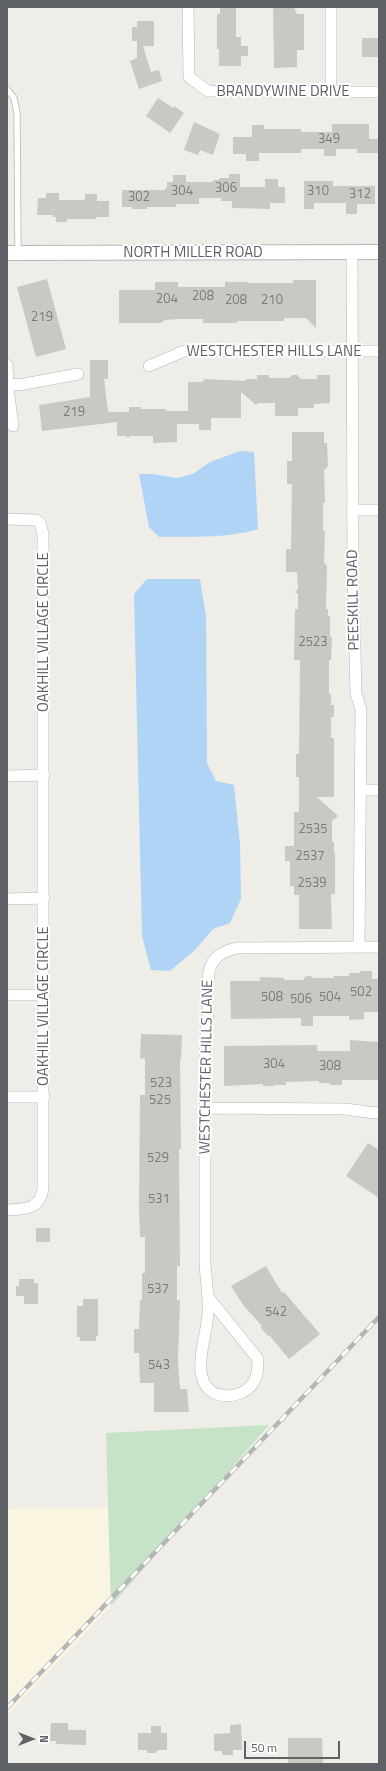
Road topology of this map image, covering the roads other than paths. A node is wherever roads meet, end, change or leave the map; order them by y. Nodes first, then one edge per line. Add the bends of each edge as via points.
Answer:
1 (188, 7) edge
2 (331, 7) edge
3 (7, 89) edge
4 (331, 92) junction
5 (379, 92) edge
6 (352, 252) junction
7 (379, 252) edge
8 (12, 253) edge
9 (352, 351) junction
10 (379, 351) edge
11 (7, 365) edge
12 (149, 366) dead end
13 (78, 374) dead end
14 (7, 383) edge
15 (13, 426) dead end
16 (353, 510) junction
17 (379, 510) edge
18 (7, 519) edge
19 (44, 775) junction
20 (7, 776) edge
21 (361, 790) junction
22 (379, 790) edge
23 (44, 898) junction
24 (7, 899) edge
25 (359, 947) junction
26 (379, 947) edge
27 (7, 995) edge
28 (44, 995) junction
29 (7, 1097) edge
30 (44, 1097) junction
31 (205, 1108) junction
32 (378, 1114) edge
33 (7, 1210) edge
34 (208, 1297) junction

1 - 4 street, BRANDYWINE DRIVE via 189,77 208,91
2 - 4 street
3 - 8 lane via 14,98 17,113
4 - 5 street, BRANDYWINE DRIVE
6 - 7 street, NORTH MILLER ROAD
6 - 8 street, NORTH MILLER ROAD
6 - 9 street, PEESKILL ROAD
9 - 10 street, WESTCHESTER HILLS LANE
9 - 12 street, WESTCHESTER HILLS LANE via 184,351
9 - 16 street, PEESKILL ROAD
11 - 14 street
13 - 14 street via 19,385
14 - 15 street
16 - 17 street
16 - 21 street, PEESKILL ROAD via 356,694 361,709
18 - 19 street, OAKHILL VILLAGE CIRCLE via 36,520 40,522 43,534
19 - 20 street
19 - 23 street, OAKHILL VILLAGE CIRCLE
21 - 22 street
21 - 25 street, PEESKILL ROAD
23 - 24 street
23 - 28 street, OAKHILL VILLAGE CIRCLE
25 - 26 street, WESTCHESTER HILLS LANE
25 - 31 street, WESTCHESTER HILLS LANE via 238,948 228,949 212,961 208,973
27 - 28 street
28 - 30 street, OAKHILL VILLAGE CIRCLE
29 - 30 street
30 - 33 street, OAKHILL VILLAGE CIRCLE via 42,1196 28,1209
31 - 32 street via 345,1109
31 - 34 street, WESTCHESTER HILLS LANE via 205,1264
34 - 34 street, WESTCHESTER HILLS LANE via 207,1330 200,1372 203,1382 209,1389 224,1396 234,1396 245,1391 253,1383 257,1375 258,1359

